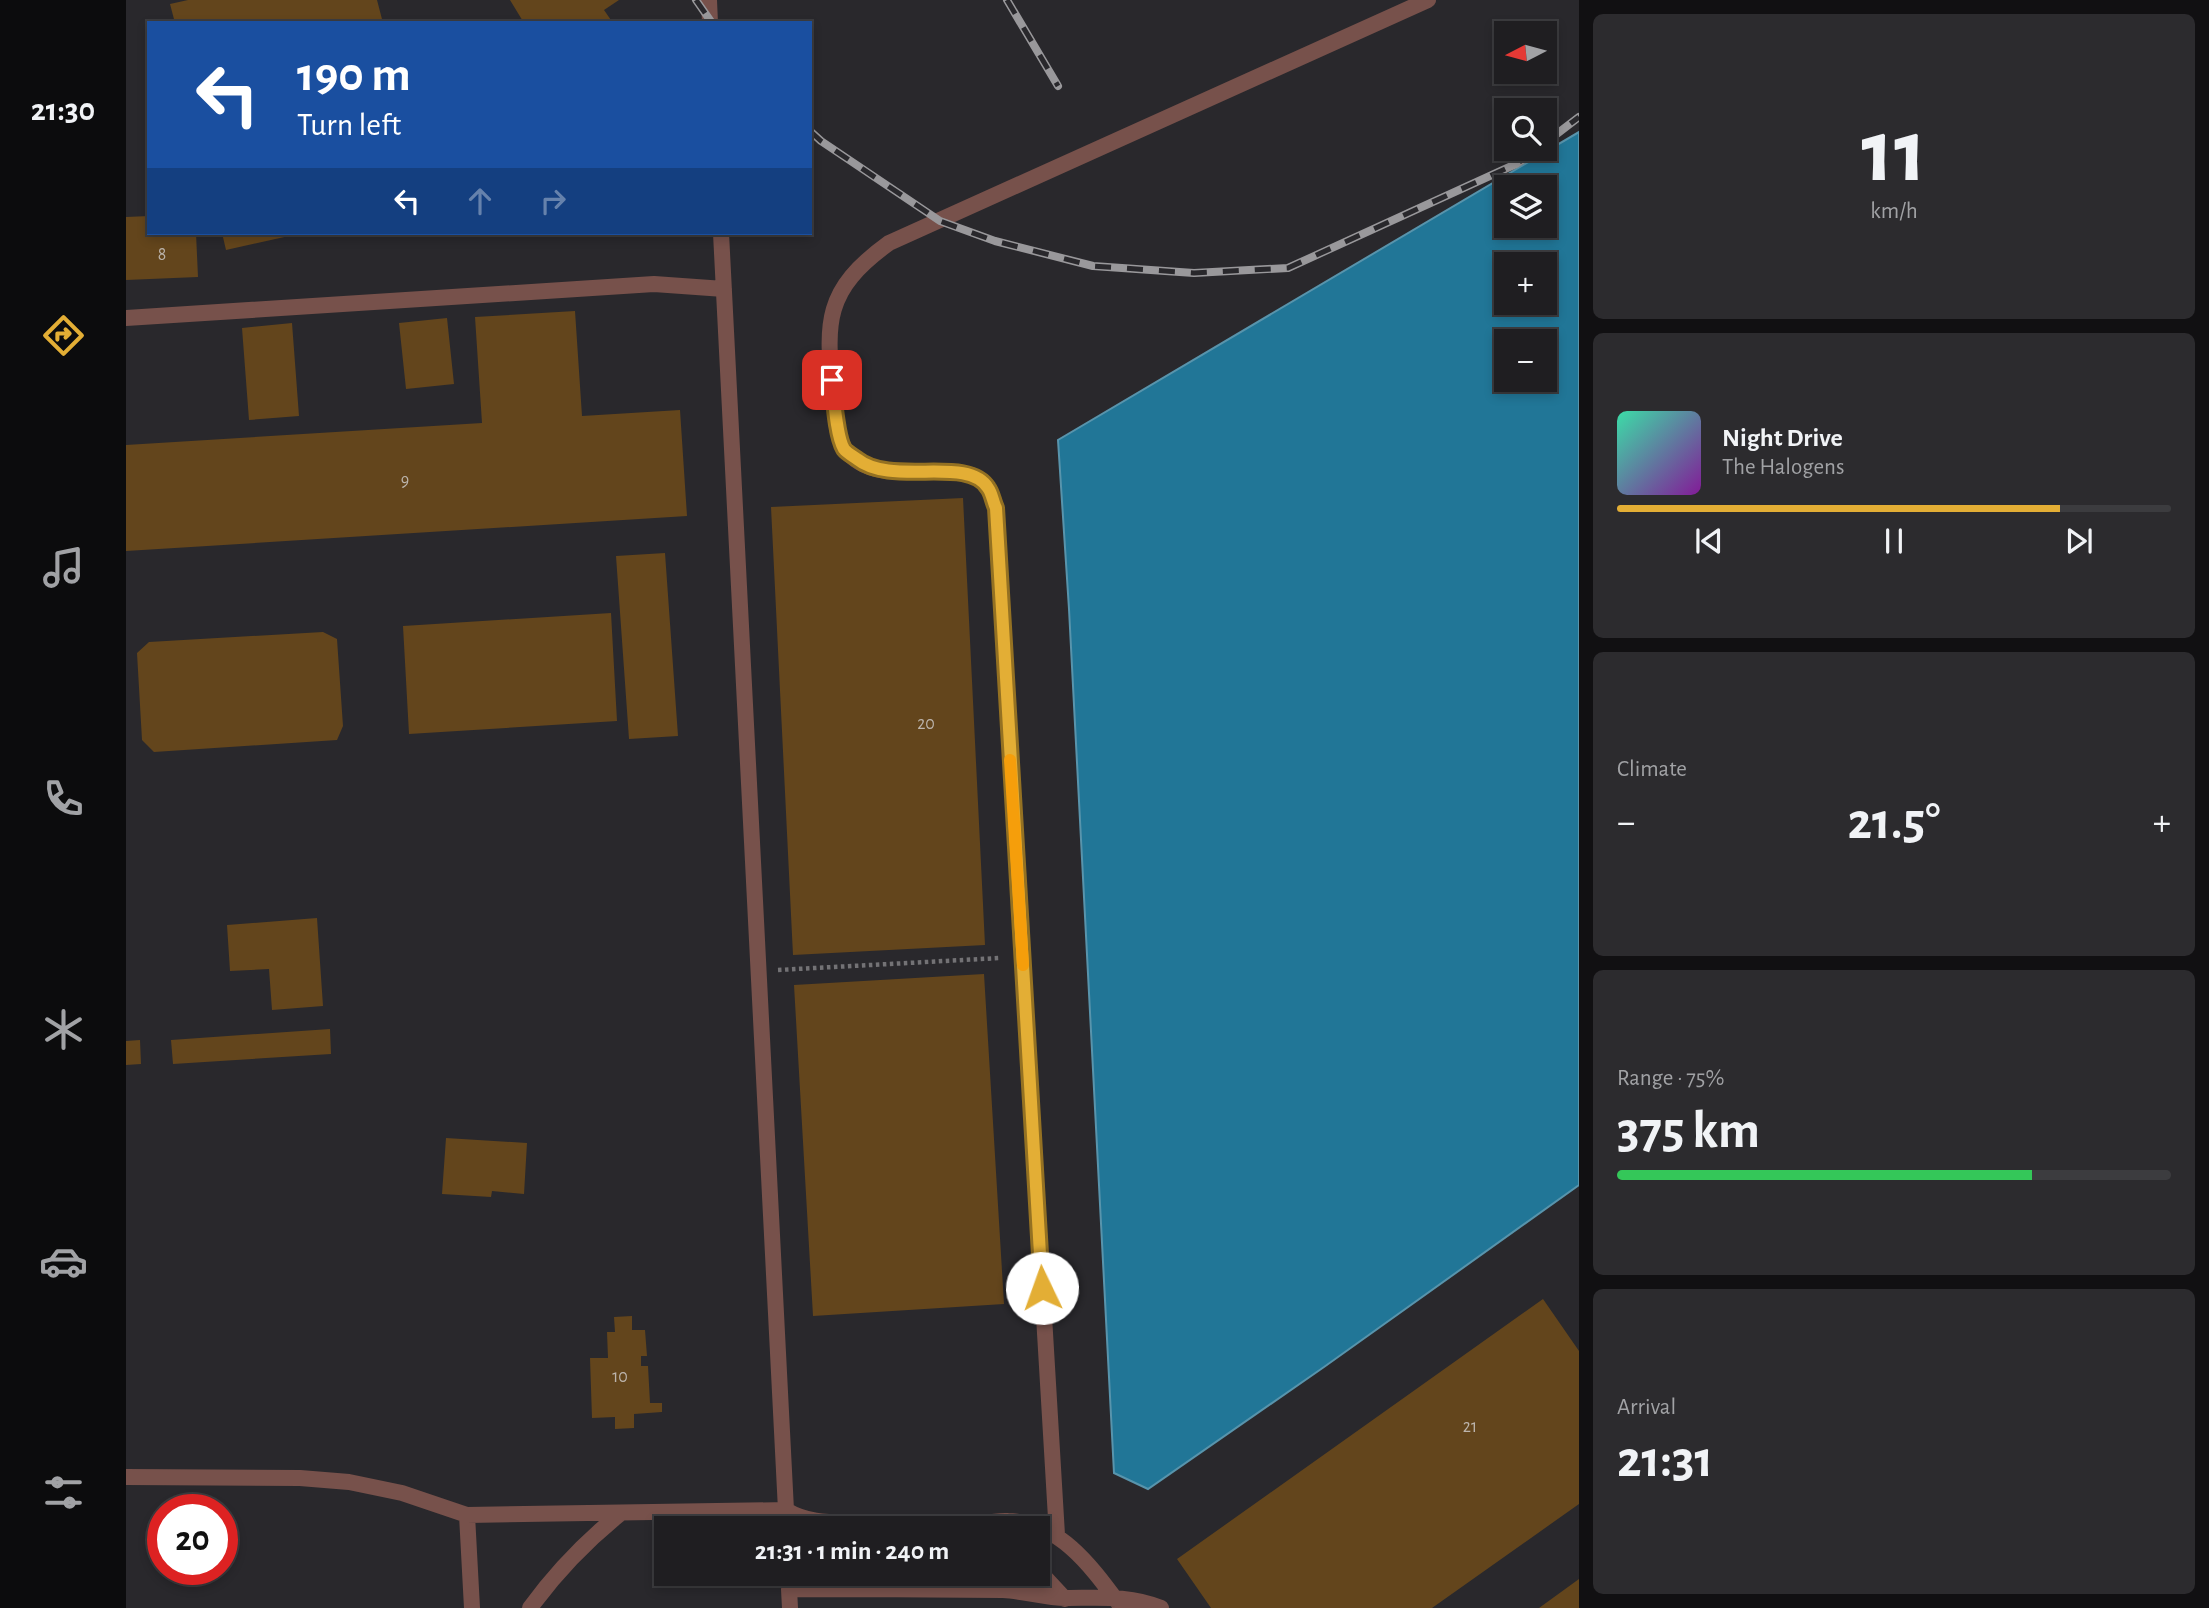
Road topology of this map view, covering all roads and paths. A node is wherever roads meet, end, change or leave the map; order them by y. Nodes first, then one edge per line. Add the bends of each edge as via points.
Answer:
1 (709, 0) edge
2 (1428, 0) edge
3 (710, 21) edge
4 (721, 235) edge
5 (724, 289) junction
6 (126, 318) edge
7 (1022, 957) junction
8 (759, 971) junction
9 (126, 1476) edge
10 (786, 1510) junction
11 (621, 1513) junction
12 (467, 1515) junction
13 (799, 1516) edge
14 (1050, 1532) edge
15 (1057, 1535) junction
16 (1050, 1583) edge
17 (1068, 1603) edge
18 (1118, 1603) edge
19 (471, 1608) edge
20 (530, 1608) edge
21 (790, 1608) edge
22 (1161, 1608) edge

1 - 3 lane
2 - 7 lane via 889,243 863,261 833,309 829,358 844,449 867,467 887,472 974,475 988,487 996,508
4 - 5 lane
5 - 6 lane via 653,284
5 - 8 lane
7 - 8 path
7 - 15 lane
8 - 10 lane
9 - 12 lane via 349,1482 402,1493
10 - 11 lane
10 - 13 lane
11 - 12 lane
11 - 20 lane via 586,1542
12 - 19 lane
14 - 15 lane
15 - 18 lane via 1080,1555
16 - 17 lane
17 - 18 lane
17 - 21 lane via 1005,1591 789,1589
18 - 22 lane via 1142,1601

